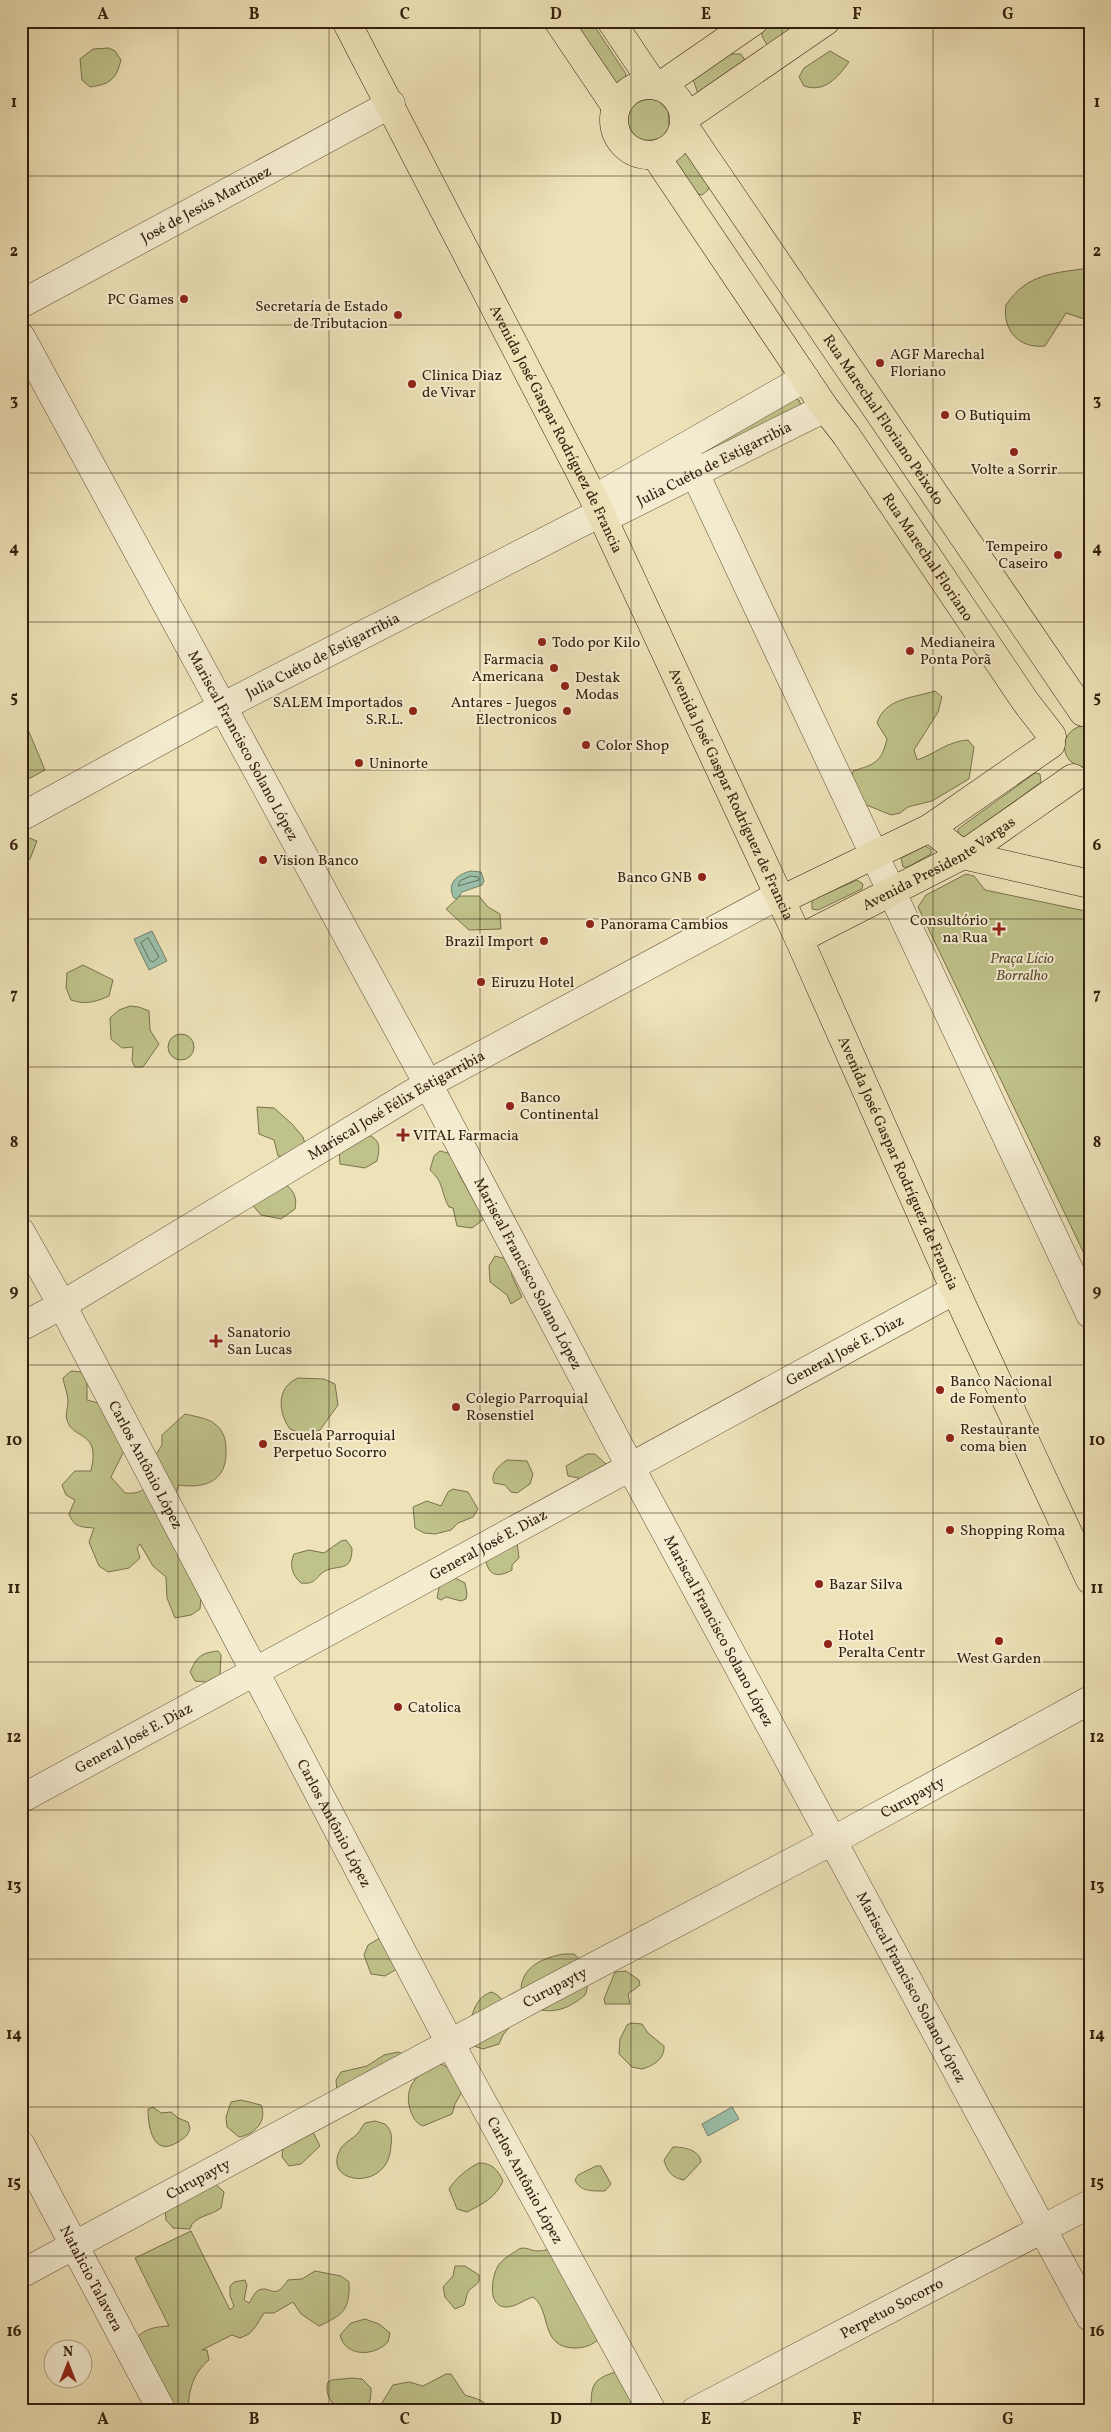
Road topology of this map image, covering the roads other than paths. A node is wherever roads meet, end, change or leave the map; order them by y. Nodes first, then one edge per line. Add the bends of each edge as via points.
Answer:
1 (346, 21) edge
2 (558, 21) edge
3 (611, 21) edge
4 (754, 21) edge
5 (826, 21) edge
6 (657, 86) junction
7 (391, 104) junction
8 (616, 107) junction
9 (684, 122) junction
10 (655, 155) junction
11 (21, 304) edge
12 (21, 337) edge
13 (805, 378) junction
14 (825, 408) junction
15 (683, 448) junction
16 (695, 474) junction
17 (599, 510) junction
18 (222, 707) junction
19 (1087, 713) edge
20 (1051, 740) junction
21 (1084, 782) edge
22 (21, 817) edge
23 (930, 828) junction
24 (874, 855) junction
25 (963, 855) junction
26 (1090, 884) edge
27 (891, 892) junction
28 (780, 898) junction
29 (799, 939) junction
30 (428, 1084) junction
31 (21, 1232) edge
32 (955, 1290) junction
33 (62, 1305) junction
34 (1090, 1314) edge
35 (21, 1327) edge
36 (631, 1468) junction
37 (1090, 1580) edge
38 (253, 1671) junction
39 (1090, 1700) edge
40 (21, 1799) edge
41 (832, 1841) junction
42 (450, 2043) junction
43 (21, 2145) edge
44 (1090, 2204) edge
45 (1042, 2229) junction
46 (75, 2246) junction
47 (21, 2274) edge
48 (1090, 2317) edge
49 (162, 2411) edge
50 (652, 2411) edge
51 (695, 2411) edge

1 - 7 main road, Avenida José Gaspar Rodríguez de Francia
2 - 8 main road
3 - 6 main road
4 - 6 main road
5 - 9 main road
6 - 8 main road via 645,85 628,92
6 - 9 main road via 677,98
7 - 11 street, José de Jesús Martinez
7 - 17 main road, Avenida José Gaspar Rodríguez de Francia
8 - 10 main road via 614,123 620,139 636,153
9 - 10 main road via 674,145
9 - 19 main road, Rua Marechal Floriano Peixoto
10 - 13 main road
12 - 18 street, Mariscal Francisco Solano López
13 - 14 main road, Rua Marechal Floriano
13 - 15 street, Julia Cuéto de Estigarribia
14 - 16 street, Julia Cuéto de Estigarribia
14 - 20 main road, Rua Marechal Floriano
15 - 16 street
15 - 17 street, Julia Cuéto de Estigarribia
16 - 17 street, Julia Cuéto de Estigarribia
16 - 24 street
17 - 18 street, Julia Cuéto de Estigarribia
17 - 28 main road, Avenida José Gaspar Rodríguez de Francia
18 - 22 street, Julia Cuéto de Estigarribia
18 - 30 street, Mariscal Francisco Solano López
19 - 20 main road via 1065,718
20 - 21 main road via 1051,755 1056,766 1064,774
20 - 23 main road
21 - 25 main road, Avenida Presidente Vargas
23 - 24 main road
23 - 25 main road
24 - 27 street
24 - 28 main road
25 - 26 main road
25 - 27 main road, Avenida Presidente Vargas
27 - 29 main road, Avenida Presidente Vargas
27 - 34 street
28 - 29 main road, Avenida José Gaspar Rodríguez de Francia
28 - 30 street, Mariscal José Félix Estigarribia
29 - 32 main road, Avenida José Gaspar Rodríguez de Francia
30 - 33 street, Mariscal José Félix Estigarribia
30 - 36 street, Mariscal Francisco Solano López
31 - 33 street, Carlos Antônio López
32 - 36 street, General José E. Diaz
32 - 37 main road, Avenida José Gaspar Rodríguez de Francia
33 - 35 street, Mariscal José Félix Estigarribia
33 - 38 street, Carlos Antônio López
36 - 38 street, General José E. Diaz
36 - 41 street, Mariscal Francisco Solano López
38 - 40 street, General José E. Diaz
38 - 42 street, Carlos Antônio López
39 - 41 street, Curupayty
41 - 42 street, Curupayty
41 - 45 street, Mariscal Francisco Solano López
42 - 46 street, Curupayty
42 - 50 street, Carlos Antônio López
43 - 46 street, Natalicio Talavera
44 - 45 street, Perpetuo Socorro
45 - 48 street, Mariscal Francisco Solano López
45 - 51 street, Perpetuo Socorro
46 - 47 street, Curupayty
46 - 49 street, Natalicio Talavera

